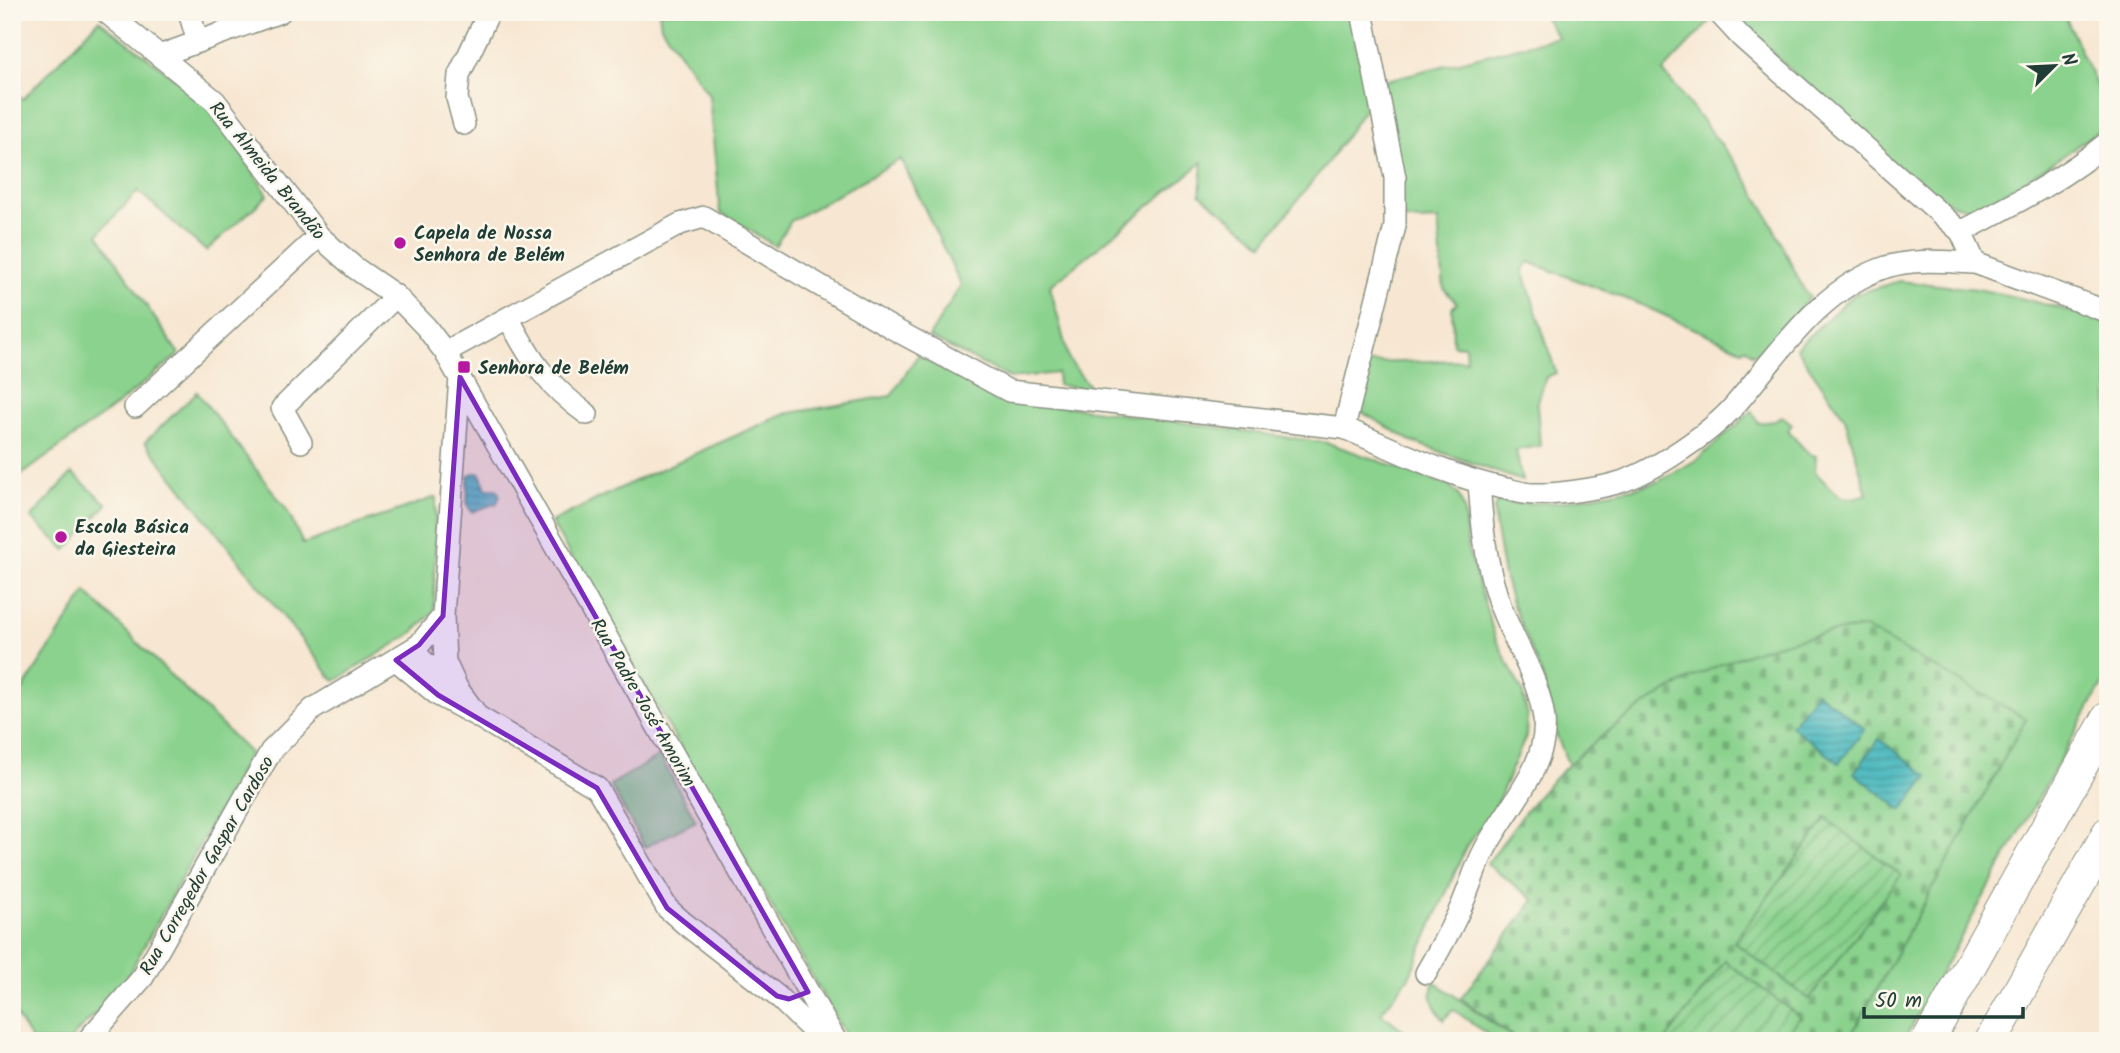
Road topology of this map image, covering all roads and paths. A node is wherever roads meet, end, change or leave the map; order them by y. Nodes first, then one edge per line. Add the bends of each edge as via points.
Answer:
1 (106, 12) edge
2 (189, 12) edge
3 (280, 12) edge
4 (489, 12) edge
5 (1362, 12) edge
6 (1718, 12) edge
7 (198, 42) junction
8 (159, 55) junction
9 (464, 124) dead end
10 (2108, 142) edge
11 (1961, 232) junction
12 (319, 236) junction
13 (1975, 263) junction
14 (396, 296) junction
15 (2108, 312) edge
16 (509, 319) junction
17 (453, 365) junction
18 (135, 407) dead end
19 (586, 414) dead end
20 (1343, 428) junction
21 (301, 442) dead end
22 (1479, 483) junction
23 (443, 617) junction
24 (404, 655) junction
25 (472, 709) junction
26 (2108, 718) edge
27 (2108, 833) edge
28 (743, 967) junction
29 (795, 968) junction
30 (1426, 973) dead end
31 (808, 992) junction
32 (777, 996) junction
33 (87, 1041) edge
34 (823, 1041) edge
35 (836, 1041) edge
36 (1928, 1041) edge
37 (1991, 1041) edge

1 - 8 street, Rua Almeida Brandão
2 - 7 street
3 - 7 street
4 - 9 street via 459,75 457,99
5 - 20 street via 1395,177 1396,210
6 - 11 street
7 - 8 street
8 - 12 street, Rua Almeida Brandão via 215,101
10 - 11 street via 2026,198
11 - 13 street
12 - 14 street, Rua Almeida Brandão
12 - 18 street
13 - 15 street
13 - 22 street via 1902,263 1856,280 1796,330 1733,407 1699,437 1618,483 1532,494
14 - 17 street, Rua Almeida Brandão
14 - 21 street via 282,408
16 - 17 street
16 - 19 street via 536,368
16 - 20 street via 680,224 704,217 1009,391
17 - 23 street
17 - 29 street, Rua Padre José Amorim
20 - 22 street
22 - 30 street via 1487,562 1498,600 1536,687 1544,720 1532,770 1484,850
23 - 24 street, Rua Corregedor Gaspar Cardoso
23 - 25 street via 445,662
24 - 25 street via 438,695
24 - 33 street, Rua Corregedor Gaspar Cardoso via 313,709 271,751 143,977
25 - 28 street via 597,788 667,908
26 - 36 highway
27 - 37 highway
28 - 29 street via 771,977
28 - 32 street
29 - 31 street, Rua Padre José Amorim
31 - 32 street via 789,999
31 - 35 street, Rua Padre José Amorim
32 - 34 street

